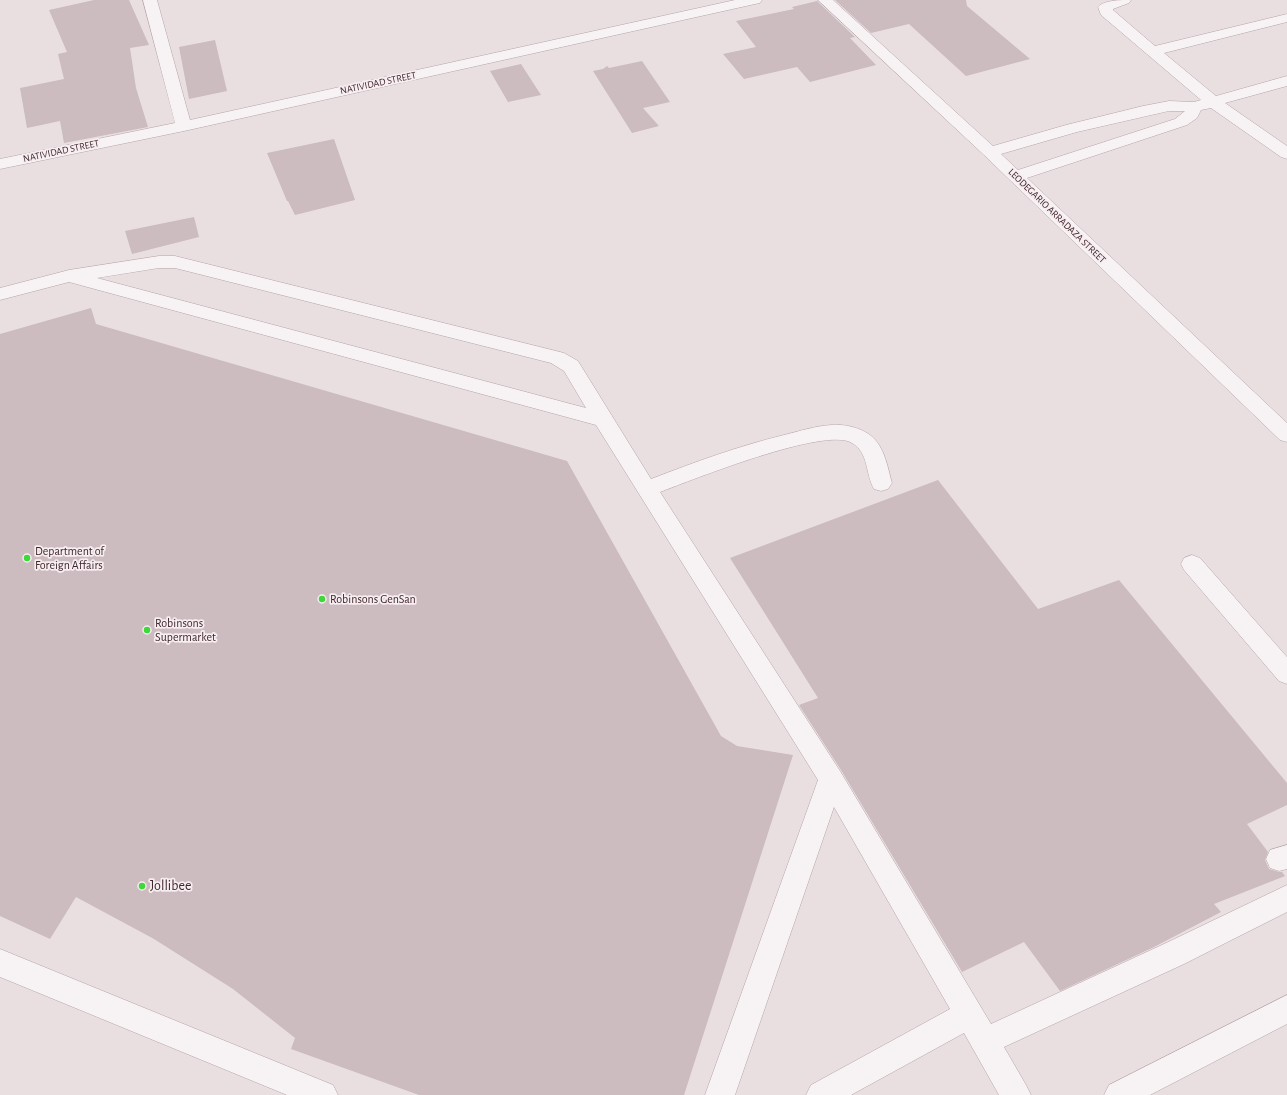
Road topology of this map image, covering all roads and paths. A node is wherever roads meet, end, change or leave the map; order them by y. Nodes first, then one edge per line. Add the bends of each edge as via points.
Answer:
1 (150, 0) edge
2 (755, 0) edge
3 (825, 0) edge
4 (1124, 0) edge
5 (1287, 18) edge
6 (1152, 51) junction
7 (1287, 81) edge
8 (1213, 102) junction
9 (1195, 107) junction
10 (184, 126) junction
11 (990, 152) junction
12 (1287, 154) edge
13 (0, 164) edge
14 (1015, 176) junction
15 (69, 276) junction
16 (0, 294) edge
17 (603, 420) junction
18 (1287, 435) edge
19 (881, 483) dead end
20 (647, 489) junction
21 (1192, 564) dead end
22 (1287, 674) edge
23 (831, 780) junction
24 (1287, 898) edge
25 (0, 964) edge
26 (1287, 1009) edge
27 (968, 1015) junction
28 (984, 1042) junction
29 (323, 1095) edge
30 (720, 1095) edge
31 (821, 1095) edge
32 (1016, 1095) edge
33 (1119, 1095) edge

1 - 10 street
2 - 10 street, NATIVIDAD STREET
3 - 11 street, LEODEGARIO ARRADAZA STREET
4 - 6 street via 1105,7 1106,12
5 - 6 street
6 - 8 street
7 - 8 street
8 - 9 street
8 - 12 street
9 - 11 street via 1169,106 1143,111
9 - 14 street via 1187,119
10 - 13 street, NATIVIDAD STREET
11 - 14 street, LEODEGARIO ARRADAZA STREET
14 - 18 street, LEODEGARIO ARRADAZA STREET
15 - 16 street
15 - 17 street
15 - 17 street via 159,262 175,262 557,358 571,366
17 - 20 street
19 - 20 street via 873,451 869,445 859,437 837,432 816,434 772,445
20 - 23 street
21 - 22 street
23 - 27 street
23 - 30 street
24 - 28 street via 1174,954
25 - 29 street
26 - 33 street
27 - 28 street
27 - 31 street
28 - 32 street

